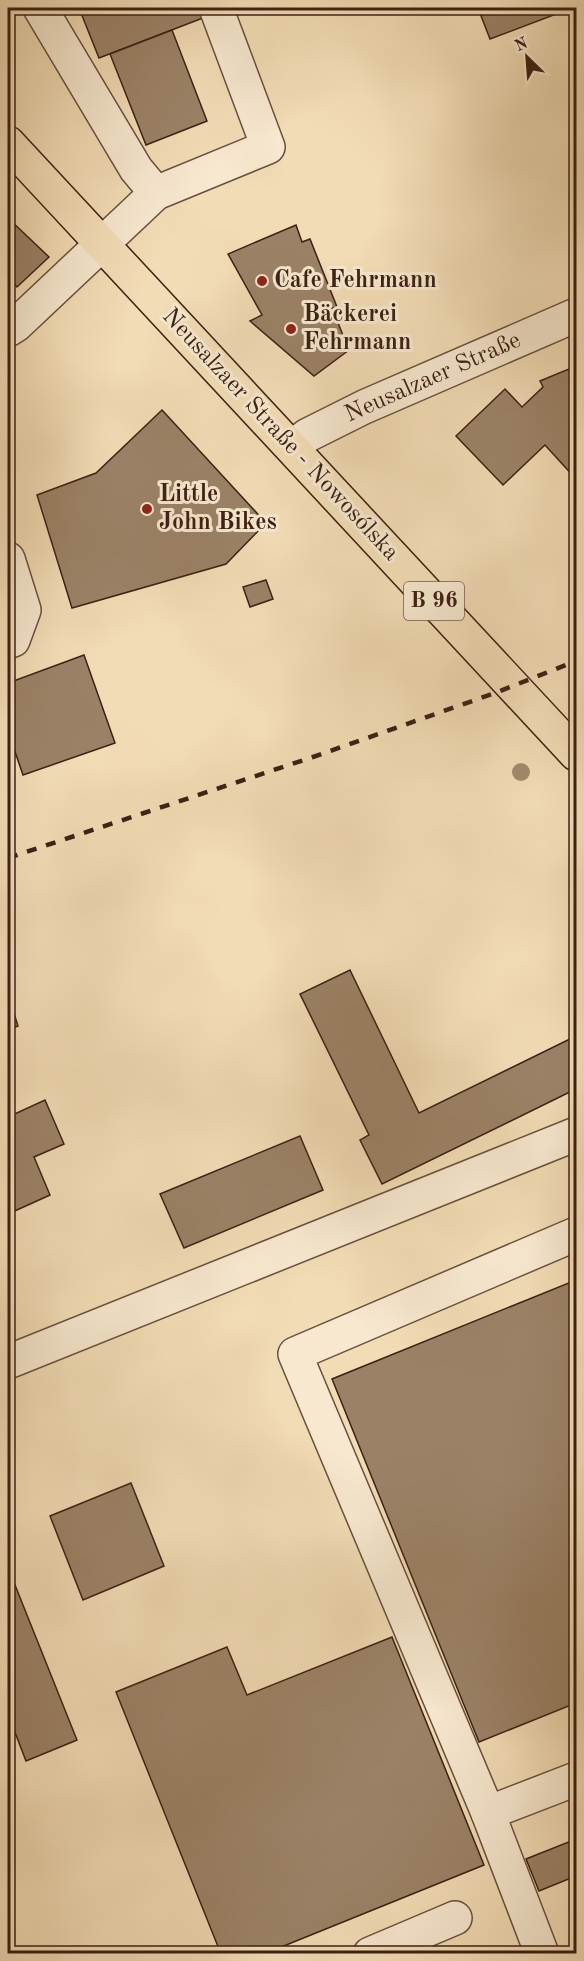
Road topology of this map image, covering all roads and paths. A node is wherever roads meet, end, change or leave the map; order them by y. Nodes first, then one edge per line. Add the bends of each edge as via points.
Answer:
1 (40, 8) edge
2 (216, 8) edge
3 (8, 143) edge
4 (156, 193) junction
5 (101, 244) junction
6 (576, 315) edge
7 (8, 330) edge
8 (292, 447) junction
9 (8, 558) edge
10 (8, 642) edge
11 (576, 754) edge
12 (576, 1134) edge
13 (576, 1234) edge
14 (8, 1362) edge
15 (576, 1779) edge
16 (488, 1813) junction
17 (455, 1918) dead end
18 (370, 1953) edge
19 (542, 1953) edge

1 - 4 street via 136,169
2 - 4 street via 268,147
3 - 5 main road, Neusalzaer Straße - Nowosólska / B 96
4 - 5 street
5 - 7 street
5 - 8 main road, Neusalzaer Straße - Nowosólska / B 96
6 - 8 street, Neusalzaer Straße via 364,407
8 - 11 main road, Neusalzaer Straße - Nowosólska / B 96
9 - 10 street via 24,610 13,640
12 - 14 street
13 - 16 street via 296,1354
15 - 16 street
16 - 19 street
17 - 18 street

